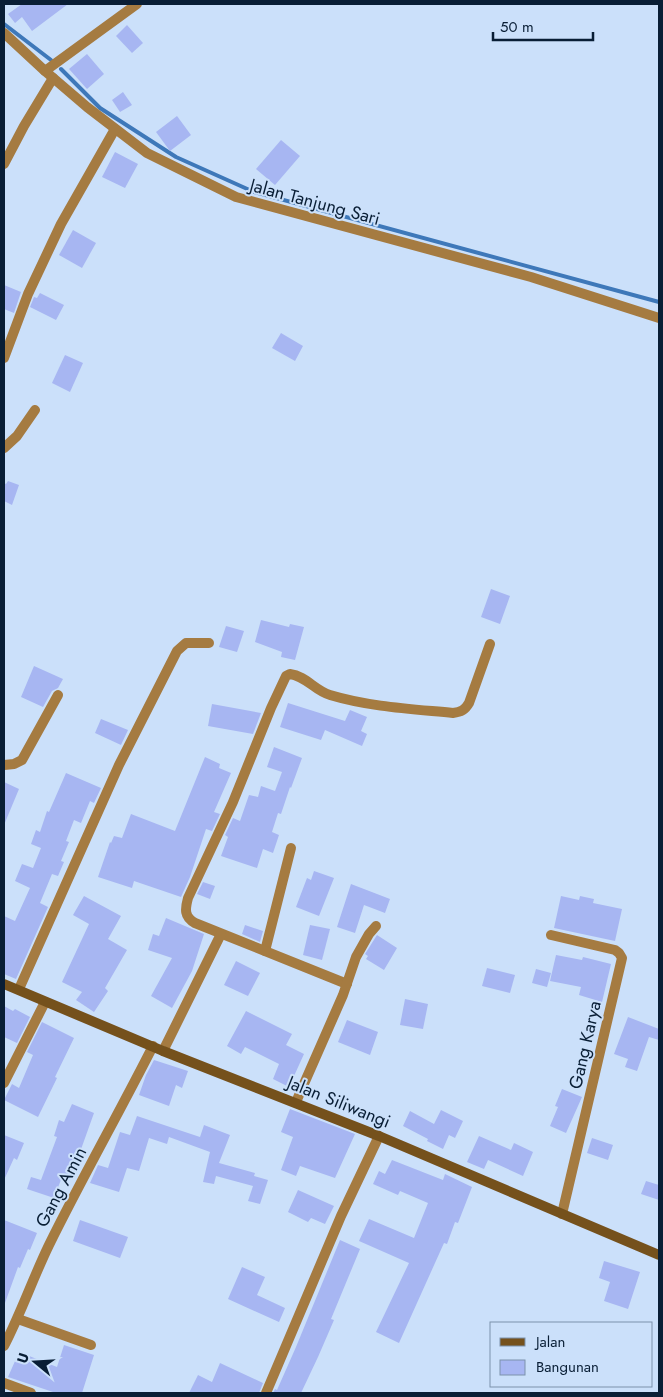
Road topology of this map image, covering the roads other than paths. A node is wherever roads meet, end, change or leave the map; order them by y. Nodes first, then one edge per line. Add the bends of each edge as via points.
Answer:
1 (137, 4) edge
2 (4, 33) edge
3 (49, 75) junction
4 (115, 129) junction
5 (4, 164) edge
6 (659, 318) edge
7 (4, 358) edge
8 (35, 410) dead end
9 (4, 448) edge
10 (209, 643) dead end
11 (490, 644) dead end
12 (58, 695) dead end
13 (4, 765) edge
14 (291, 848) dead end
15 (376, 926) dead end
16 (221, 934) junction
17 (551, 935) dead end
18 (266, 951) junction
19 (4, 984) edge
20 (348, 984) junction
21 (20, 989) junction
22 (45, 1002) junction
23 (158, 1048) junction
24 (4, 1083) edge
25 (296, 1102) junction
26 (379, 1136) junction
27 (562, 1214) junction
28 (659, 1255) edge
29 (18, 1320) junction
30 (91, 1345) dead end
31 (4, 1346) edge
32 (4, 1383) edge
33 (31, 1393) edge
34 (266, 1393) edge

1 - 3 street
2 - 3 street, Jalan Tanjung Sari
3 - 4 street, Jalan Tanjung Sari
3 - 5 street
4 - 6 street, Jalan Tanjung Sari via 148,152 236,197 531,277
4 - 7 street via 61,224 28,294
8 - 9 street
10 - 21 street via 186,643 177,651 119,765
11 - 16 street via 469,703 465,709 453,714 346,700 323,692 295,674 286,676 237,794 188,898 188,920
12 - 13 street via 22,760
14 - 18 street
15 - 20 street via 356,957
16 - 18 street
16 - 23 street, Gang Amin
17 - 27 street, Gang Karya via 615,950 622,958
18 - 20 street
19 - 21 street, Jalan Siliwangi
20 - 25 street
21 - 22 street, Jalan Siliwangi
22 - 23 street, Jalan Siliwangi
22 - 24 street
23 - 25 street, Jalan Siliwangi
23 - 29 street, Gang Amin via 67,1208 41,1261
25 - 26 street, Jalan Siliwangi
26 - 27 street, Jalan Siliwangi
26 - 34 street via 341,1216
27 - 28 street, Jalan Siliwangi
29 - 30 street
29 - 31 street, Gang Amin
32 - 33 street

